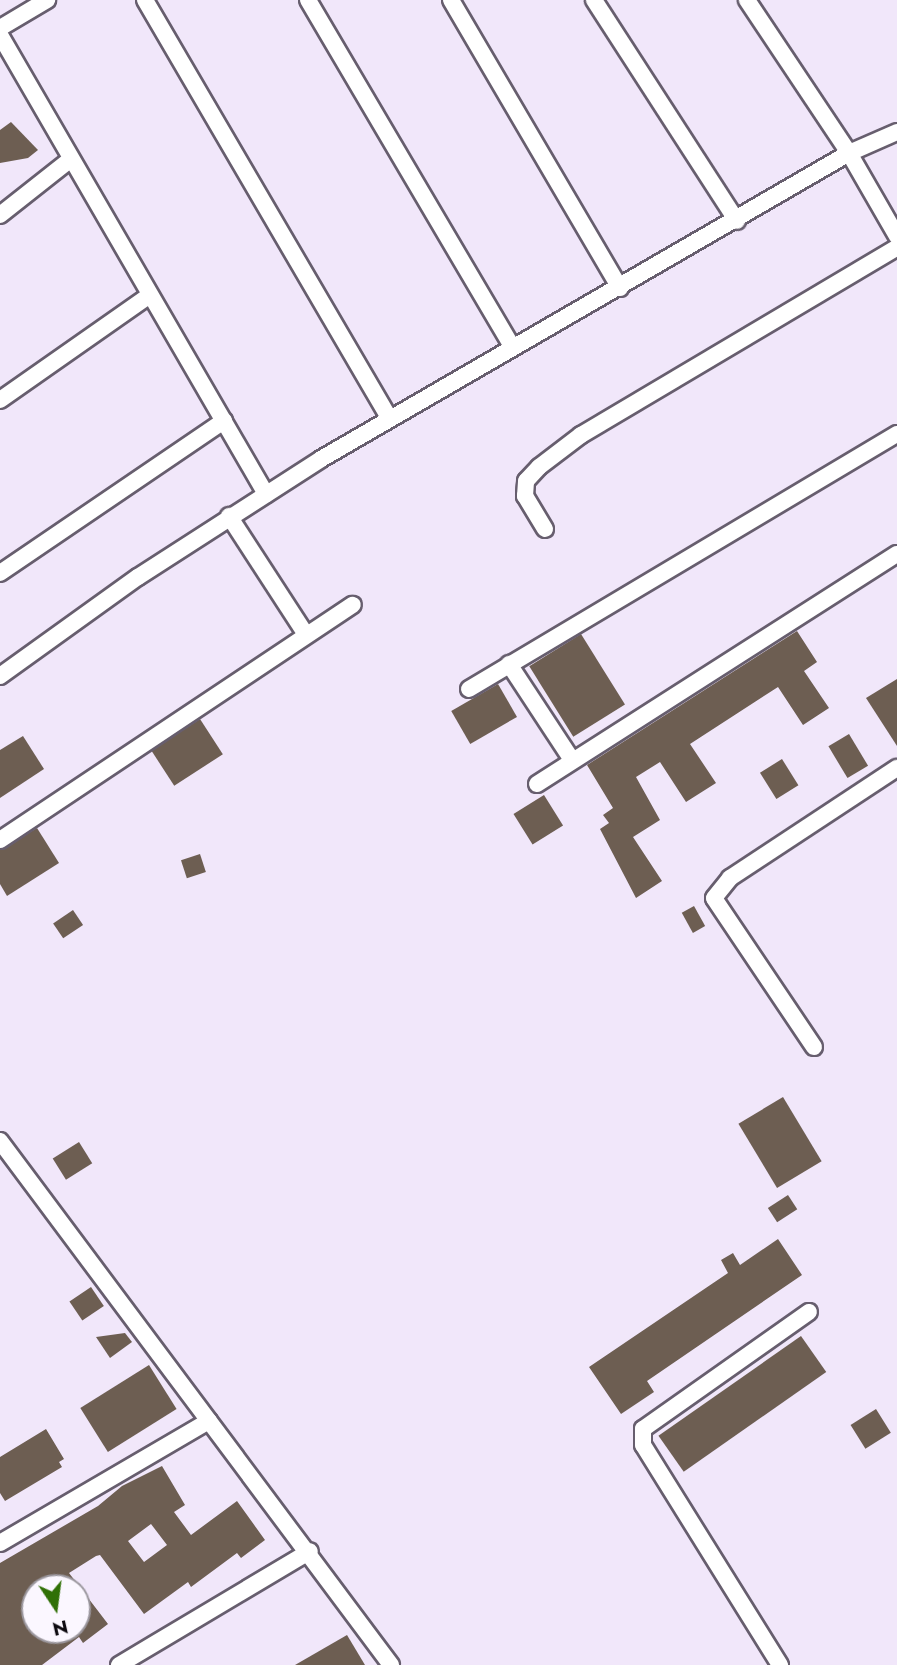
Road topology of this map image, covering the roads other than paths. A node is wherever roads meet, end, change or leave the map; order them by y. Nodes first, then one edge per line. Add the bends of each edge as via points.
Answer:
1 (47, 0) edge
2 (145, 0) edge
3 (308, 0) edge
4 (451, 0) edge
5 (594, 0) edge
6 (747, 0) edge
7 (0, 28) edge
8 (0, 35) edge
9 (897, 132) edge
10 (849, 153) junction
11 (71, 159) junction
12 (0, 215) edge
13 (737, 221) junction
14 (897, 236) edge
15 (897, 247) edge
16 (621, 288) junction
17 (150, 295) junction
18 (512, 347) junction
19 (0, 400) edge
20 (389, 418) junction
21 (224, 421) junction
22 (897, 434) edge
23 (266, 494) junction
24 (229, 516) junction
25 (545, 530) dead end
26 (897, 554) edge
27 (0, 573) edge
28 (353, 605) dead end
29 (305, 633) junction
30 (509, 664) junction
31 (0, 676) edge
32 (469, 689) dead end
33 (572, 760) junction
34 (897, 768) edge
35 (537, 783) dead end
36 (0, 840) edge
37 (814, 1047) dead end
38 (0, 1141) edge
39 (809, 1312) dead end
40 (209, 1421) junction
41 (0, 1542) edge
42 (310, 1551) junction
43 (119, 1665) edge
44 (391, 1665) edge
45 (780, 1665) edge

1 - 7 street
2 - 20 street
3 - 18 street
4 - 16 street
5 - 13 street
6 - 10 street
8 - 11 street
9 - 10 street
10 - 13 street
10 - 14 street
11 - 12 street
11 - 17 street
13 - 16 street
15 - 25 street via 581,435 539,467 526,481 525,496
16 - 18 street
17 - 19 street
17 - 21 street
18 - 20 street
20 - 23 street
21 - 23 street
21 - 27 street
22 - 30 street
23 - 24 street
24 - 29 street
24 - 31 street
26 - 33 street
28 - 29 street
29 - 36 street
30 - 32 street
30 - 33 street
33 - 35 street
34 - 37 street via 730,878 714,898
38 - 40 street
39 - 45 street via 643,1429 643,1445
40 - 41 street
40 - 42 street
42 - 43 street
42 - 44 street

